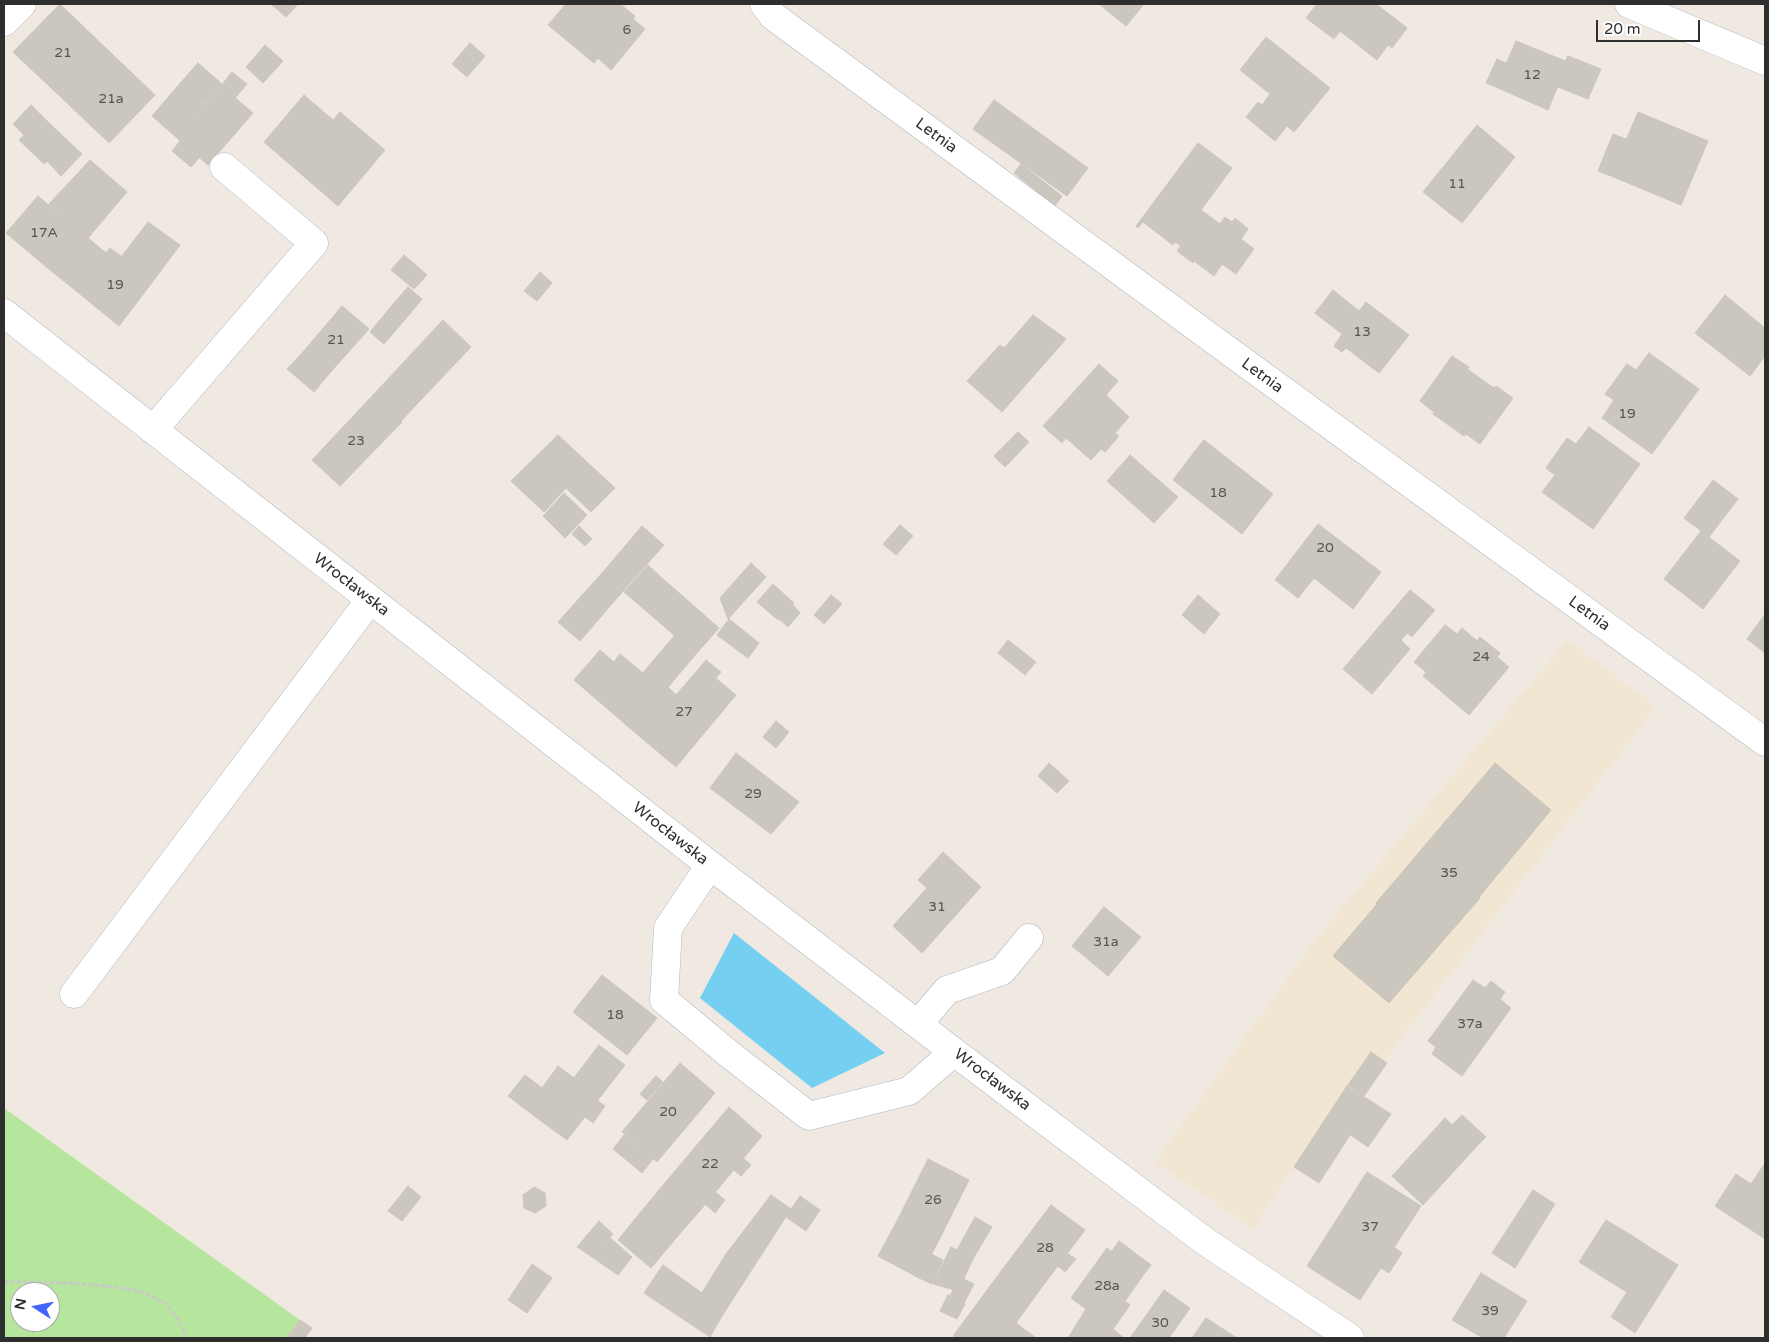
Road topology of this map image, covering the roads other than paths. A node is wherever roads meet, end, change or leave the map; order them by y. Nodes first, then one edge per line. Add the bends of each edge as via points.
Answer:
1 (22, 4) edge
2 (764, 4) edge
3 (1628, 4) edge
4 (4, 22) edge
5 (1765, 62) edge
6 (224, 166) dead end
7 (4, 313) edge
8 (153, 430) junction
9 (370, 600) junction
10 (1765, 742) edge
11 (710, 865) junction
12 (1029, 938) dead end
13 (74, 994) dead end
14 (918, 1024) junction
15 (954, 1052) junction
16 (1350, 1338) edge

1 - 4 street
2 - 10 street, Letnia via 773,16
3 - 5 street
6 - 8 street via 314,243
7 - 8 street, Wrocławska
8 - 9 street, Wrocławska
9 - 11 street, Wrocławska
9 - 13 street
11 - 14 street, Wrocławska
11 - 15 street via 668,928 664,1000 809,1116 909,1091
12 - 14 street via 1002,971 947,990
14 - 15 street, Wrocławska
15 - 16 street, Wrocławska via 1206,1242

